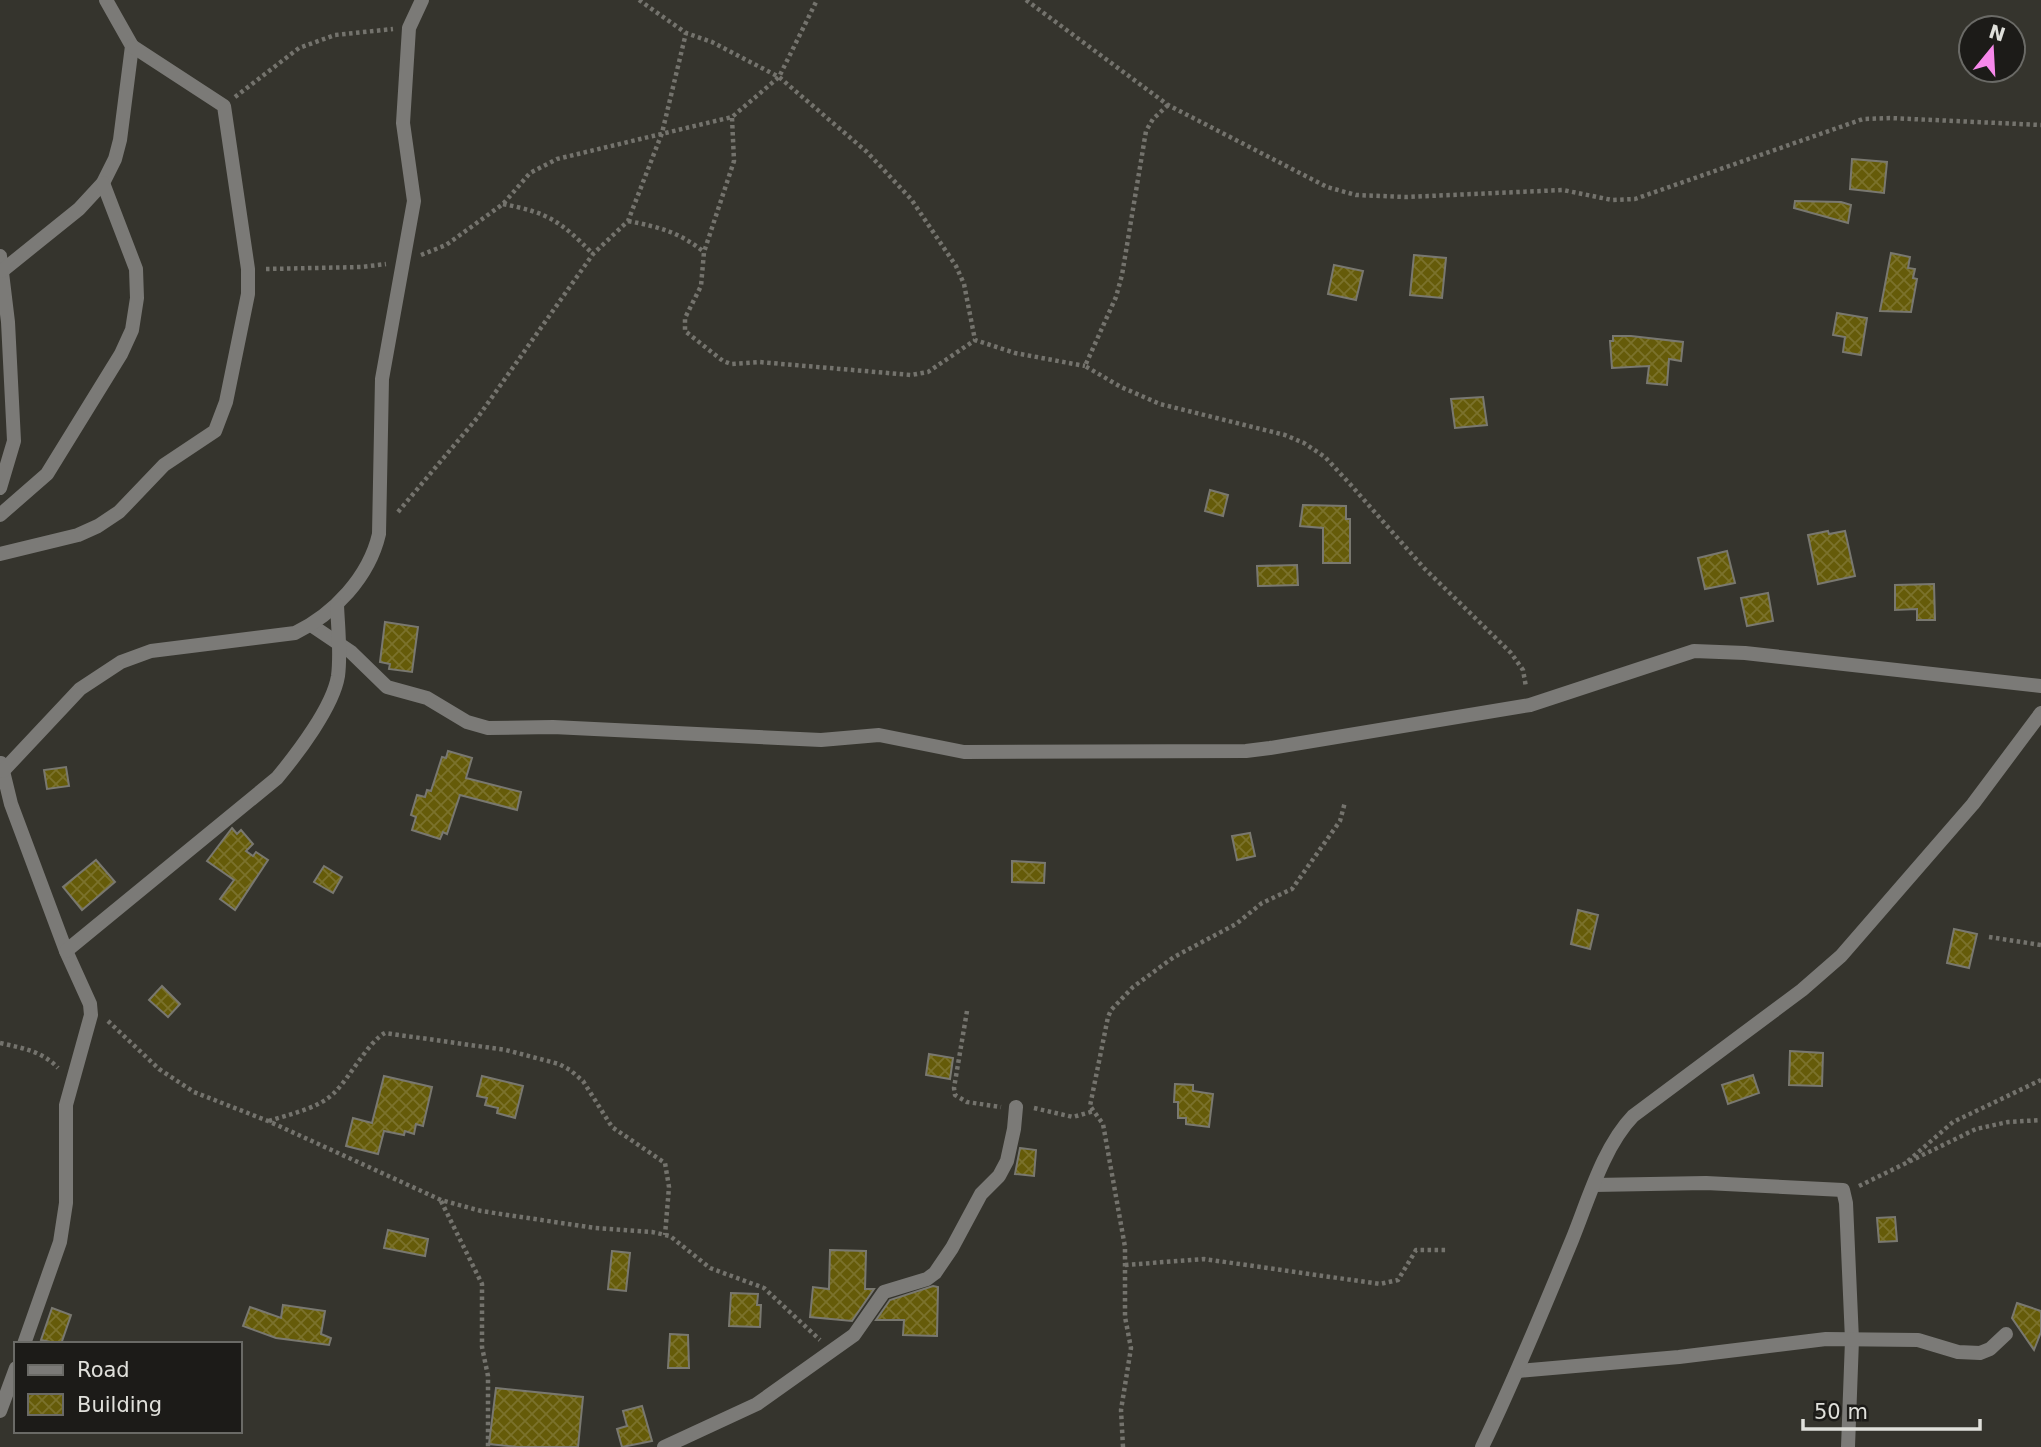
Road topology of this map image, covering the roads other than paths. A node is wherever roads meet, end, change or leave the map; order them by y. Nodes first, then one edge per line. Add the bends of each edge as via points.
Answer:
1 (106, 0) edge
2 (422, 0) edge
3 (132, 46) junction
4 (103, 183) junction
5 (0, 256) edge
6 (2, 271) junction
7 (0, 488) edge
8 (0, 515) edge
9 (0, 554) edge
10 (337, 605) junction
11 (312, 625) junction
12 (339, 642) junction
13 (2041, 687) edge
14 (2041, 713) edge
15 (1, 766) edge
16 (5, 804) edge
17 (66, 951) junction
18 (1016, 1107) road end
19 (1594, 1185) junction
20 (2006, 1334) dead end
21 (1852, 1340) junction
22 (25, 1342) edge
23 (1518, 1371) junction
24 (14, 1373) edge
25 (0, 1409) edge
26 (664, 1447) edge
27 (1482, 1447) edge
28 (1848, 1447) edge

1 - 3 street
2 - 10 street via 410,28 404,124 414,213 382,379 379,534 374,554
3 - 4 street via 120,140
3 - 9 street via 224,106 248,269 248,294 226,402 215,431 164,466 119,512 78,535
4 - 6 street via 79,209
4 - 8 street via 136,269 132,330 47,474
5 - 6 street
6 - 7 street via 14,440
10 - 11 street
10 - 12 street
11 - 12 street
11 - 15 street via 278,637 151,651 121,662 79,689
12 - 13 street via 387,687 427,698 467,722 488,728 553,726 821,740 879,735 964,752 1246,751 1530,705 1694,651
12 - 17 street via 338,676 331,697 299,752 277,778
14 - 19 street via 1973,804 1841,956 1633,1116 1615,1140
15 - 16 street
16 - 17 street
17 - 22 street via 89,1003 91,1023 66,1105 66,1203 60,1242
18 - 26 street via 1007,1161 981,1194 940,1268 927,1279 884,1292 854,1335 757,1404
19 - 21 street via 1840,1188 1845,1192
19 - 23 street
20 - 21 street via 1980,1353 1958,1352 1919,1340
21 - 23 street
21 - 28 street
23 - 27 street
24 - 25 street

